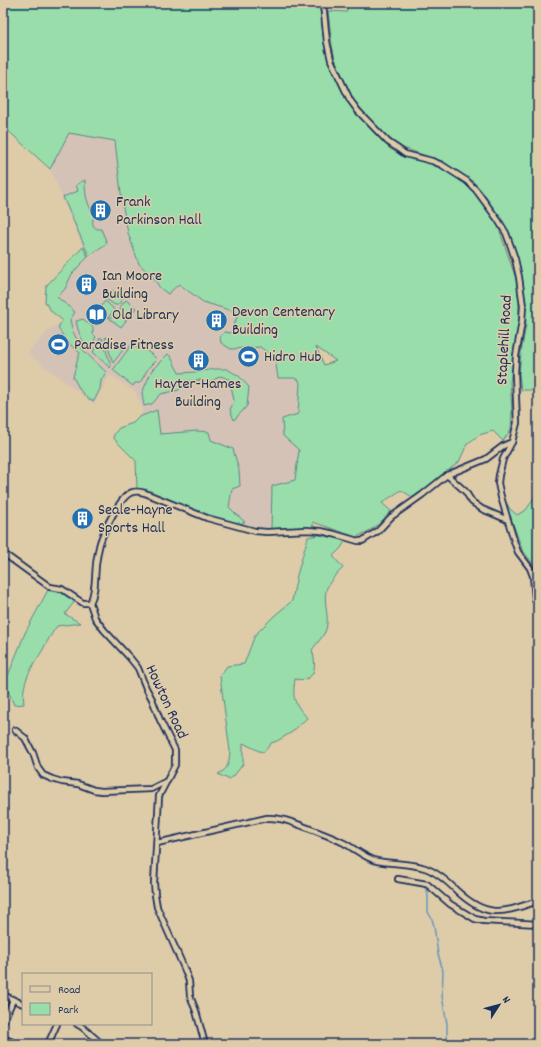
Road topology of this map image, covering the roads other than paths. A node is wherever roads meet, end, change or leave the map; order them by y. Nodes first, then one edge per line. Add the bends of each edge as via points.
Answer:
1 (323, 3) edge
2 (512, 442) junction
3 (447, 475) junction
4 (508, 520) junction
5 (3, 553) edge
6 (90, 603) junction
7 (538, 607) edge
8 (15, 730) dead end
9 (167, 781) junction
10 (151, 789) junction
11 (159, 796) junction
12 (157, 843) junction
13 (398, 879) dead end
14 (538, 901) edge
15 (538, 924) edge
16 (3, 995) edge
17 (13, 1000) junction
18 (22, 1004) edge
19 (3, 1022) edge
20 (57, 1025) edge
21 (79, 1025) edge
22 (3, 1038) edge
23 (17, 1044) edge
24 (48, 1044) edge
25 (102, 1044) edge
26 (205, 1044) edge

1 - 2 street, Staplehill Road via 331,60 358,111 388,142 405,154 442,165 467,181 506,233 515,259 523,306 515,373 517,423
2 - 3 street via 486,459
2 - 4 street, Staplehill Road via 504,459 498,483
3 - 4 street via 465,491 472,502
3 - 6 street via 362,541 321,531 255,531 207,518 145,492 131,492 116,508 100,540 93,597
4 - 7 street, Staplehill Road via 518,552 533,576 534,599
5 - 6 street via 50,587 62,589 82,603
6 - 9 street, Howton Road via 95,618 138,668 175,750 175,765
8 - 10 street via 25,738 43,775 52,779 102,791
9 - 10 street
9 - 11 street, Howton Road
10 - 11 street via 156,790
11 - 12 street, Howton Road
12 - 14 street via 267,818 281,818 328,836 376,860 425,868 446,879 474,905 484,909 505,911
12 - 26 street, Howton Road via 154,883 157,907 189,981 190,996
13 - 15 street via 427,884 450,904 475,919
16 - 17 street
17 - 18 street
17 - 19 street
20 - 24 street
21 - 25 street
22 - 23 street

